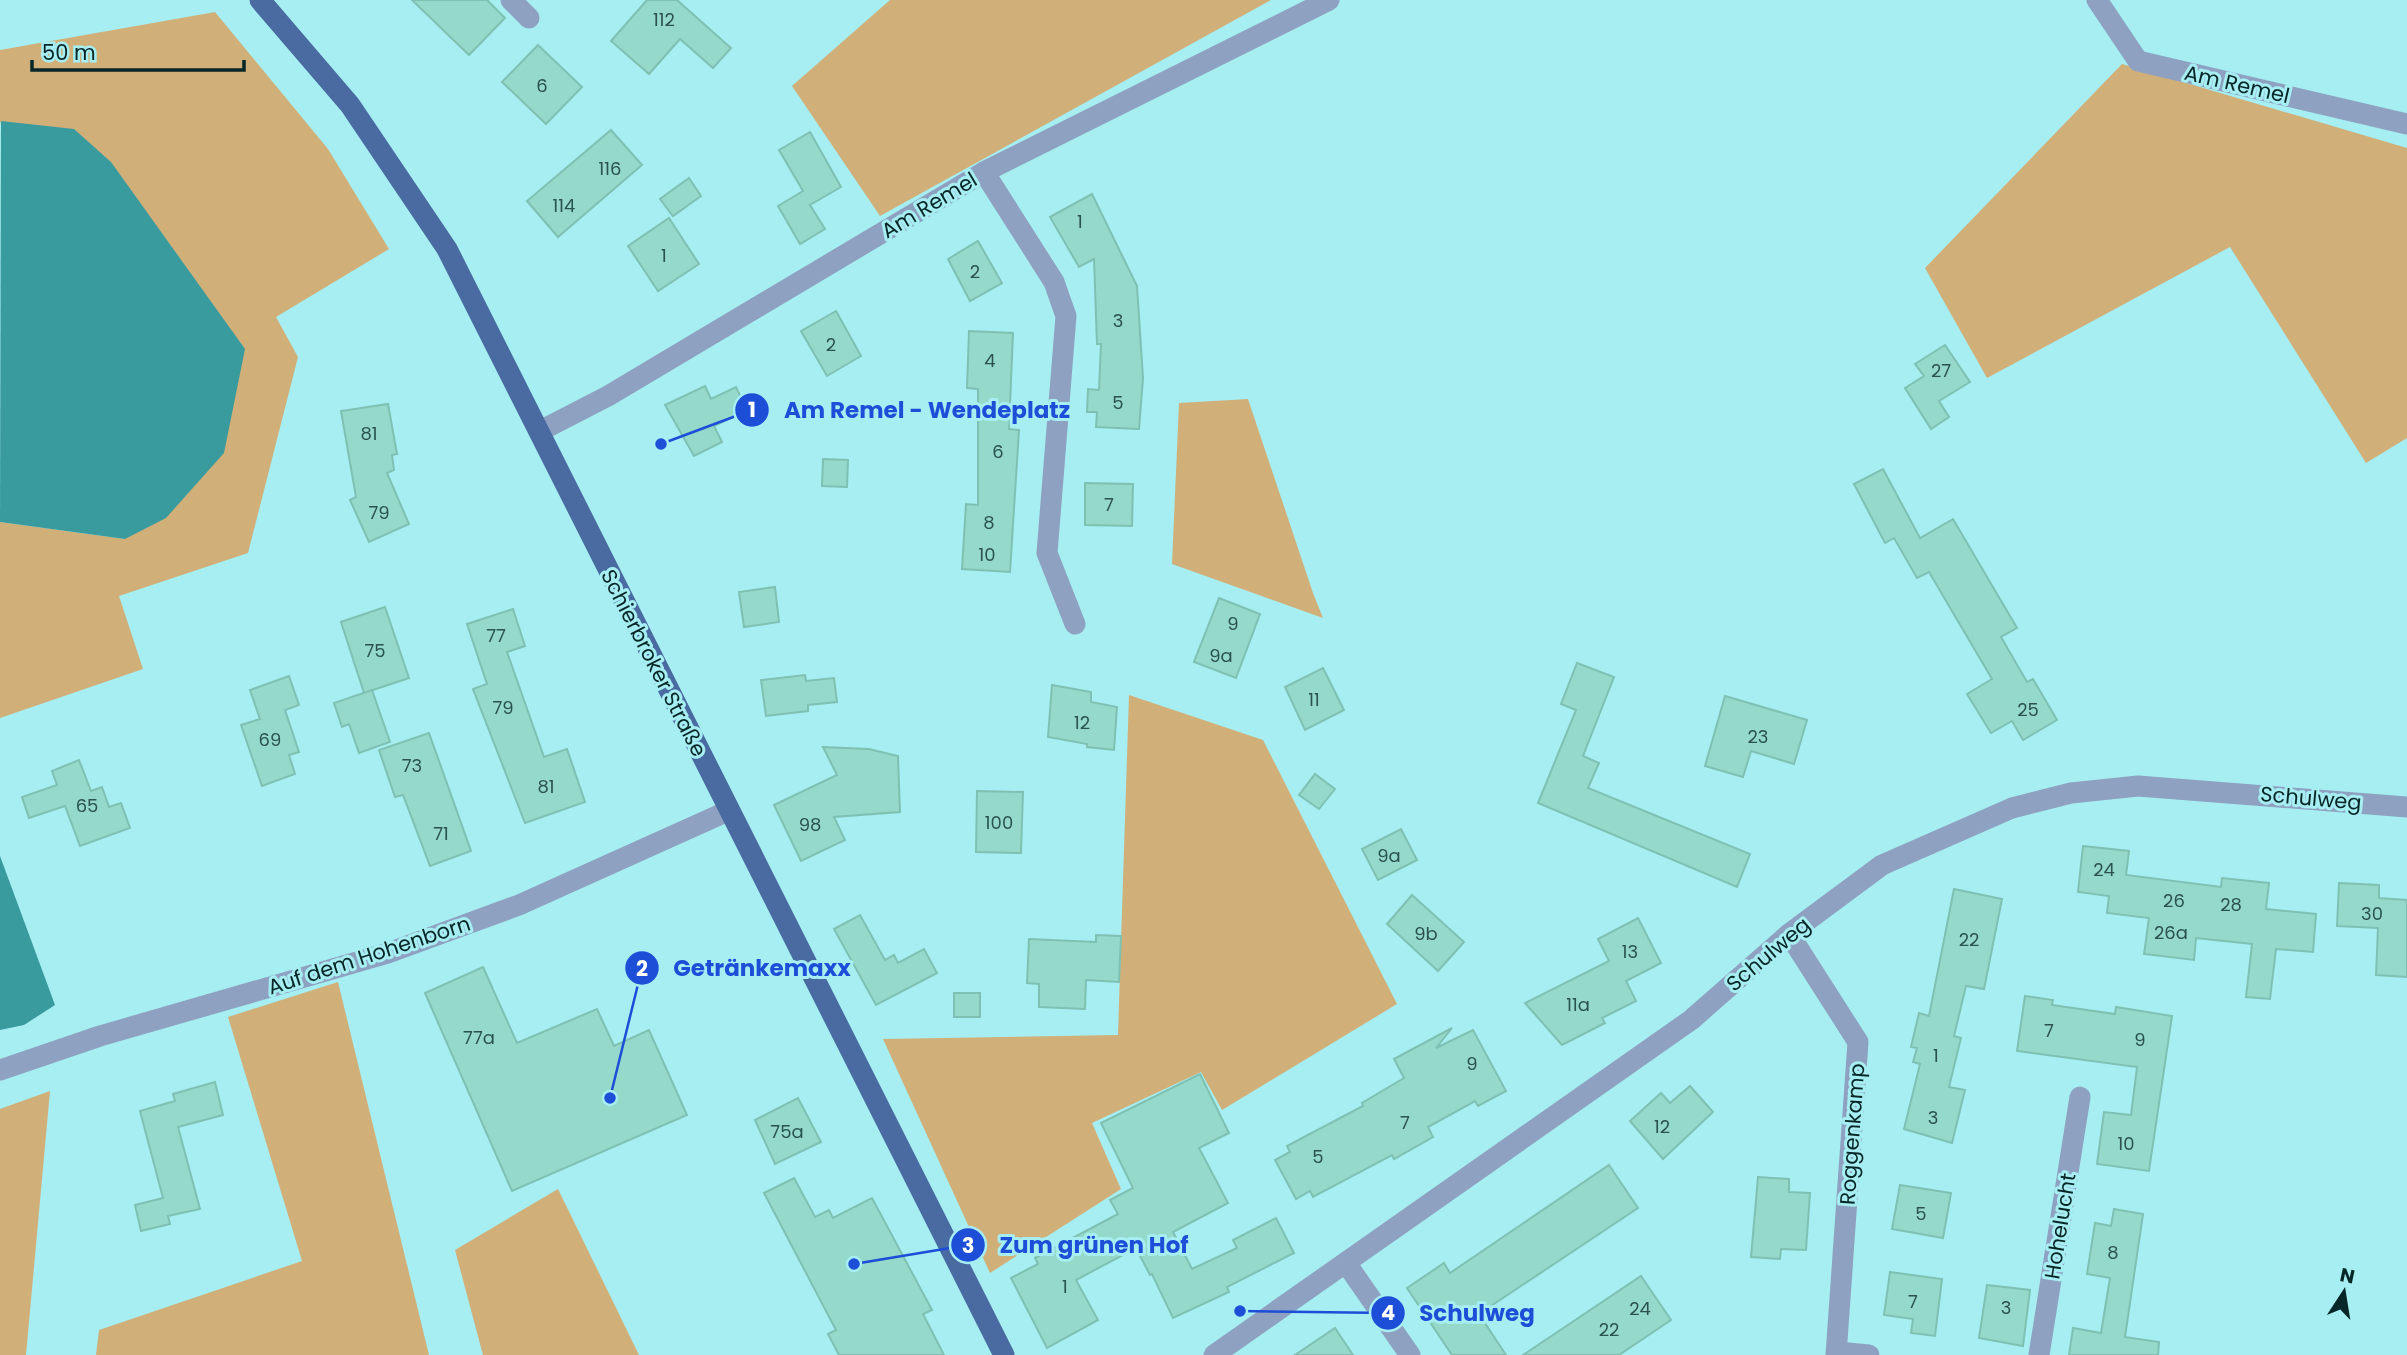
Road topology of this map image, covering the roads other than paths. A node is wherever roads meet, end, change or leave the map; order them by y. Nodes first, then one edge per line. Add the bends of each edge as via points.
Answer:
1 (260, 0) edge
2 (511, 0) edge
3 (1329, 0) edge
4 (2097, 0) edge
5 (529, 18) dead end
6 (2407, 124) edge
7 (984, 172) junction
8 (540, 430) junction
9 (1075, 624) dead end
10 (2407, 807) edge
11 (728, 811) junction
12 (1789, 934) junction
13 (0, 1070) edge
14 (2080, 1097) dead end
15 (1346, 1263) junction
16 (1837, 1353) edge
17 (1004, 1355) edge
18 (1214, 1355) edge
19 (1410, 1355) edge
20 (1869, 1355) edge
21 (2039, 1355) edge

1 - 8 main road, Schierbroker Straße via 350,105 407,185 447,249
2 - 5 street
3 - 7 street, Am Remel
4 - 6 street, Am Remel via 2138,61
7 - 8 street, Am Remel via 608,396
7 - 9 street via 1054,282 1066,316 1047,553
8 - 11 main road, Schierbroker Straße
10 - 12 street, Schulweg via 2138,786 2071,793 2012,808 1882,865
11 - 13 street, Auf dem Hohenborn via 519,905 388,953 100,1036
11 - 17 main road, Schierbroker Straße
12 - 15 street, Schulweg via 1691,1020
12 - 16 street, Roggenkamp via 1858,1042
14 - 21 street, Hohelucht
15 - 18 street, Schulweg
15 - 19 street
16 - 20 street

